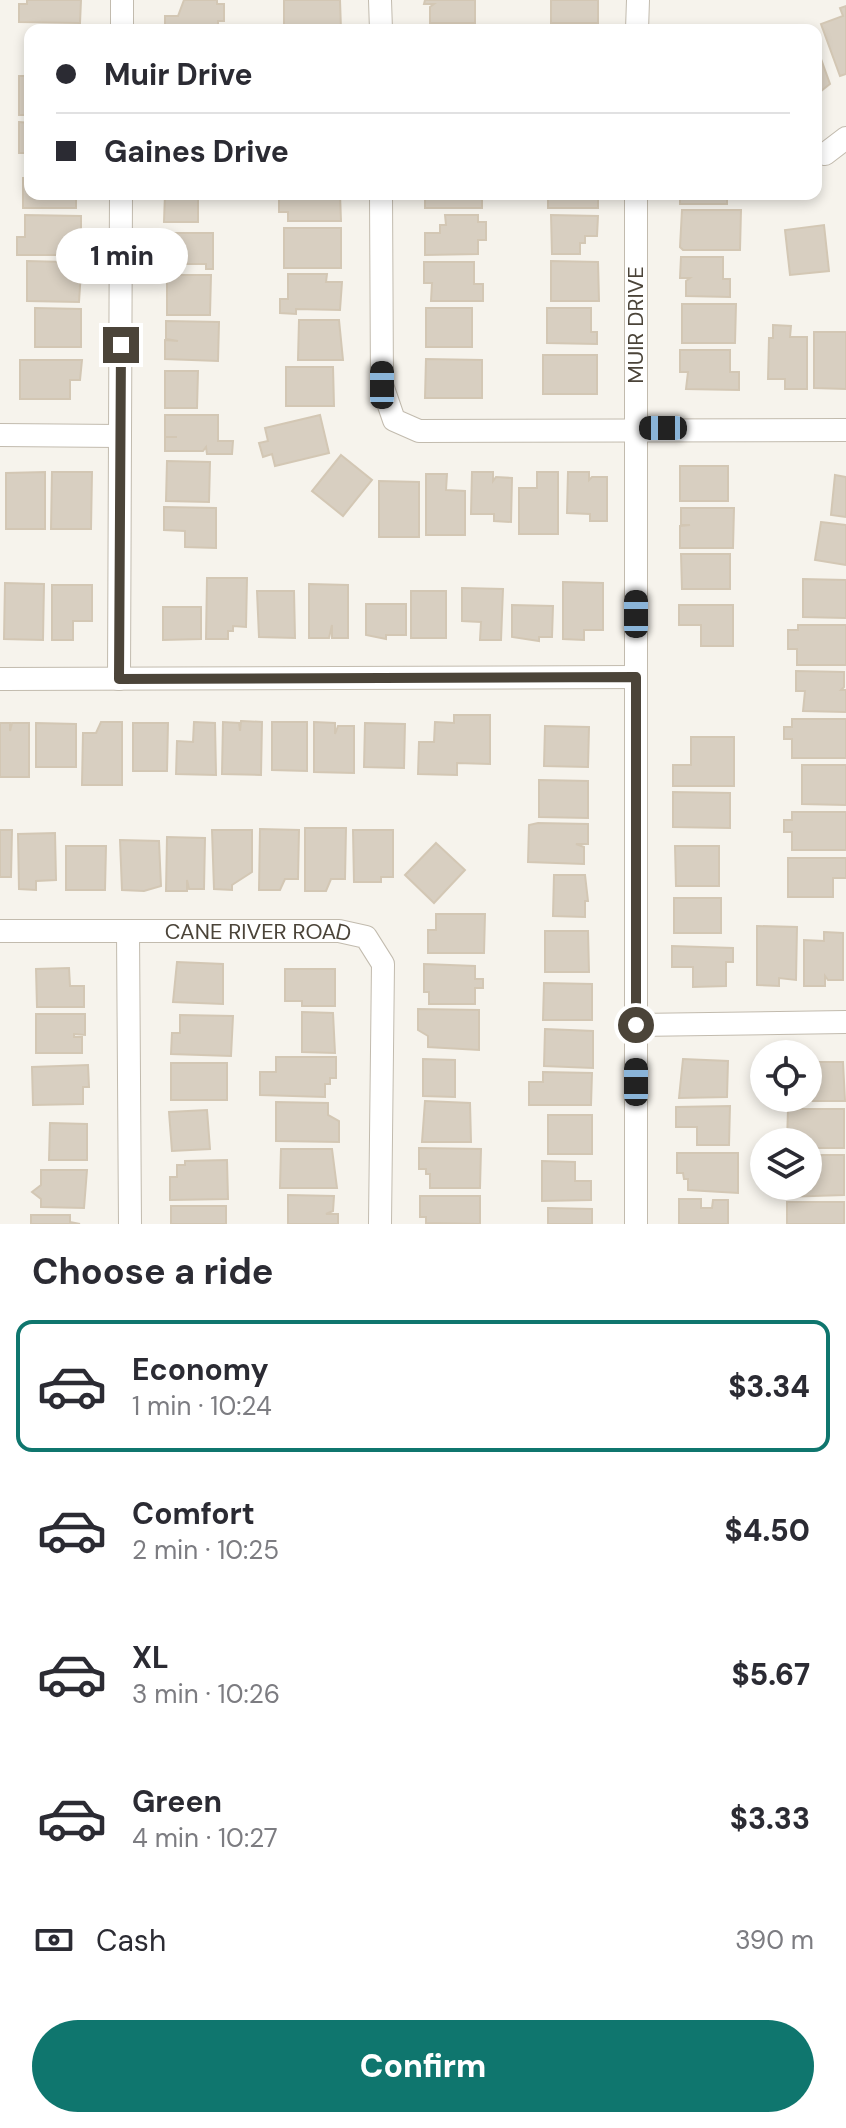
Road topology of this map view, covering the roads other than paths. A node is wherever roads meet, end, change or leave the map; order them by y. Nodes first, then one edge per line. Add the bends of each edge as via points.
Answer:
1 (122, 0) edge
2 (380, 0) edge
3 (638, 0) edge
4 (122, 24) edge
5 (381, 24) edge
6 (637, 24) edge
7 (846, 138) edge
8 (825, 154) dead end
9 (121, 200) edge
10 (381, 200) edge
11 (636, 200) edge
12 (634, 428) junction
13 (846, 430) edge
14 (0, 435) edge
15 (120, 436) junction
16 (636, 677) junction
17 (0, 679) edge
18 (119, 679) junction
19 (0, 931) edge
20 (128, 931) junction
21 (846, 1022) edge
22 (636, 1025) junction
23 (130, 1224) edge
24 (380, 1224) edge
25 (636, 1224) edge

1 - 4 street
2 - 5 street
3 - 6 street
7 - 8 street
9 - 15 street
10 - 12 street via 382,385 394,420 419,431
11 - 12 street, MUIR DRIVE
12 - 13 street
12 - 16 street, MUIR DRIVE
14 - 15 street
15 - 18 street
16 - 18 street
16 - 22 street, MUIR DRIVE
17 - 18 street
19 - 20 street, CANE RIVER ROAD
20 - 23 street
20 - 24 street, CANE RIVER ROAD via 339,931 366,937 383,964
21 - 22 street
22 - 25 street, MUIR DRIVE

